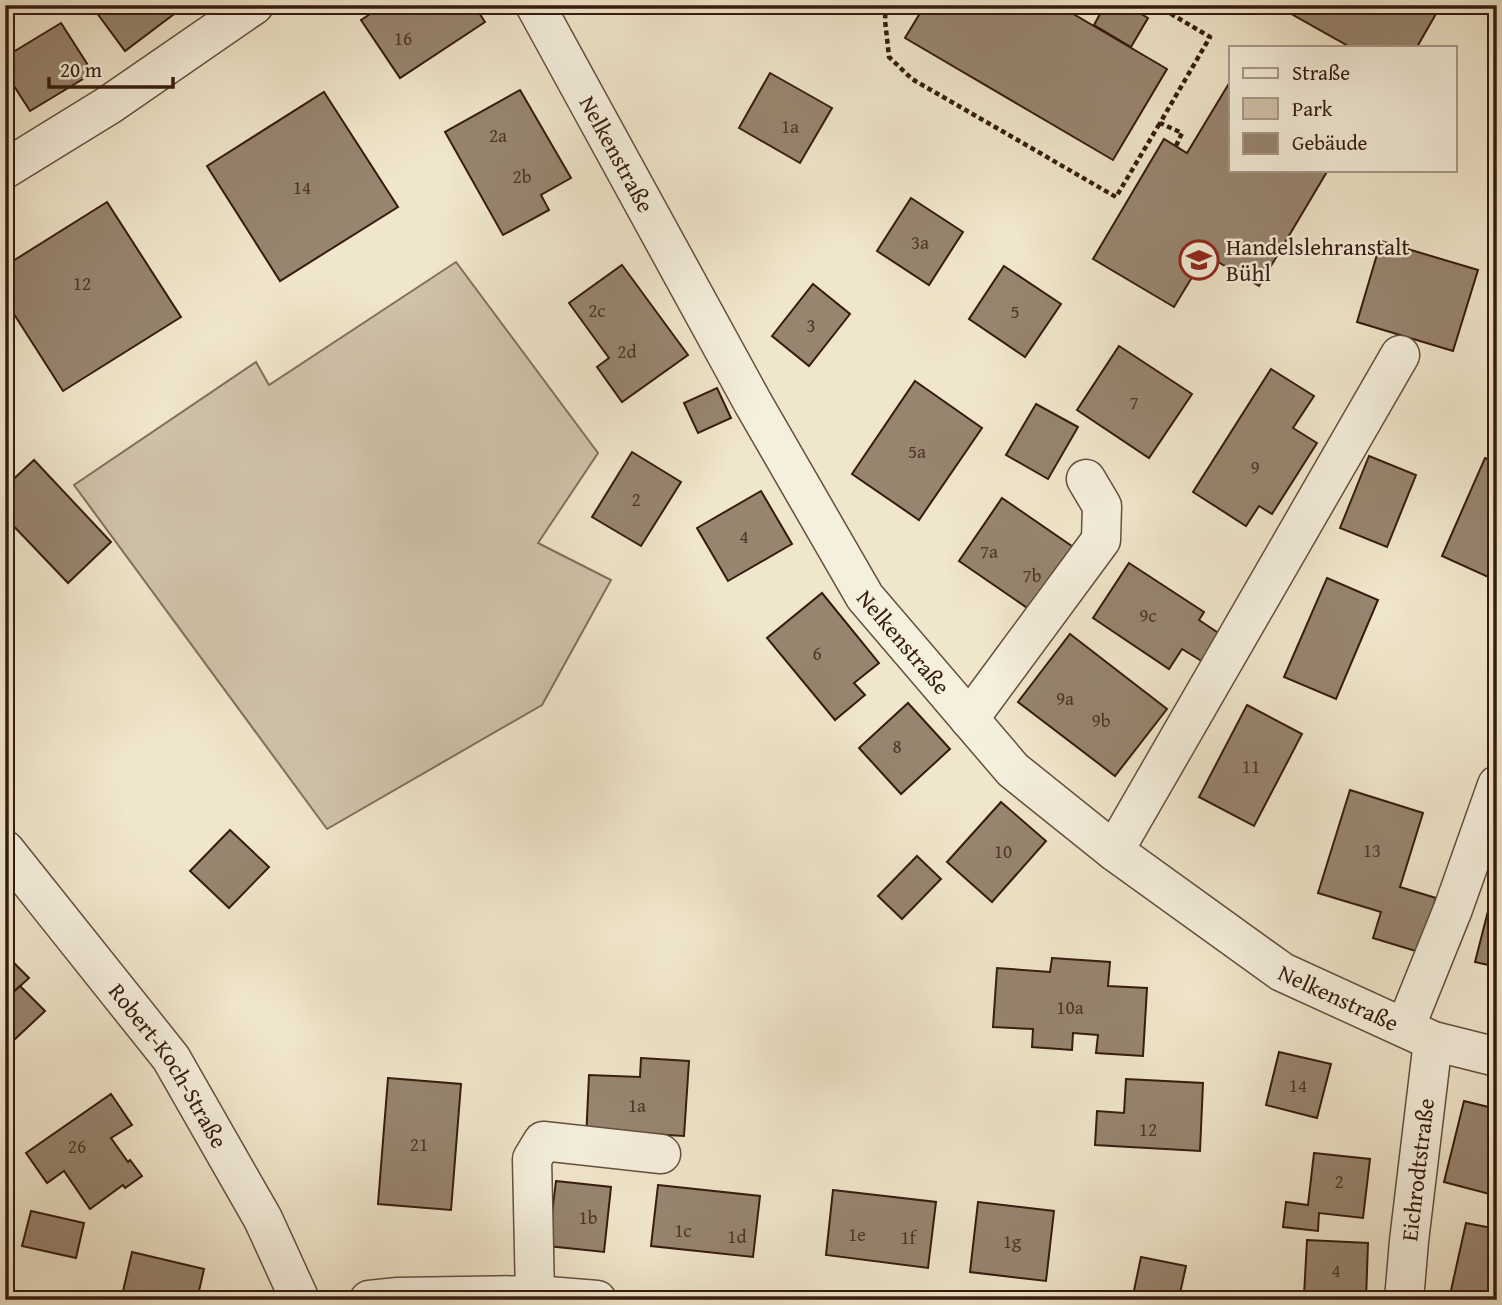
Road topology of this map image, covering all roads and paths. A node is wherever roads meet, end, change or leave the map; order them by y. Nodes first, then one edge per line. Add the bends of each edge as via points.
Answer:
1 (254, 5) edge
2 (535, 5) edge
3 (886, 5) edge
4 (1156, 5) edge
5 (1160, 123) junction
6 (1176, 146) dead end
7 (6, 167) edge
8 (1400, 355) dead end
9 (1086, 479) dead end
10 (969, 719) junction
11 (1497, 785) edge
12 (5, 850) edge
13 (1114, 851) junction
14 (1419, 1034) junction
15 (1497, 1057) edge
16 (661, 1154) dead end
17 (535, 1295) junction
18 (389, 1299) edge
19 (300, 1300) edge
20 (597, 1300) edge
21 (1404, 1300) edge

1 - 7 street via 108,105
2 - 10 street, Nelkenstraße via 865,597
3 - 5 path via 889,57 912,79 1116,197
4 - 5 path via 1210,37
5 - 6 path via 1182,132
8 - 13 street
9 - 10 street via 1102,506 1101,540
10 - 13 street, Nelkenstraße via 1013,770
11 - 14 street, Eichrodtstraße via 1453,909
12 - 19 street, Robert-Koch-Straße via 171,1058 263,1219
13 - 14 street, Nelkenstraße via 1282,972
14 - 15 street, Nelkenstraße
14 - 21 street, Eichrodtstraße
16 - 17 street via 543,1142 532,1159
17 - 18 street
17 - 20 street

